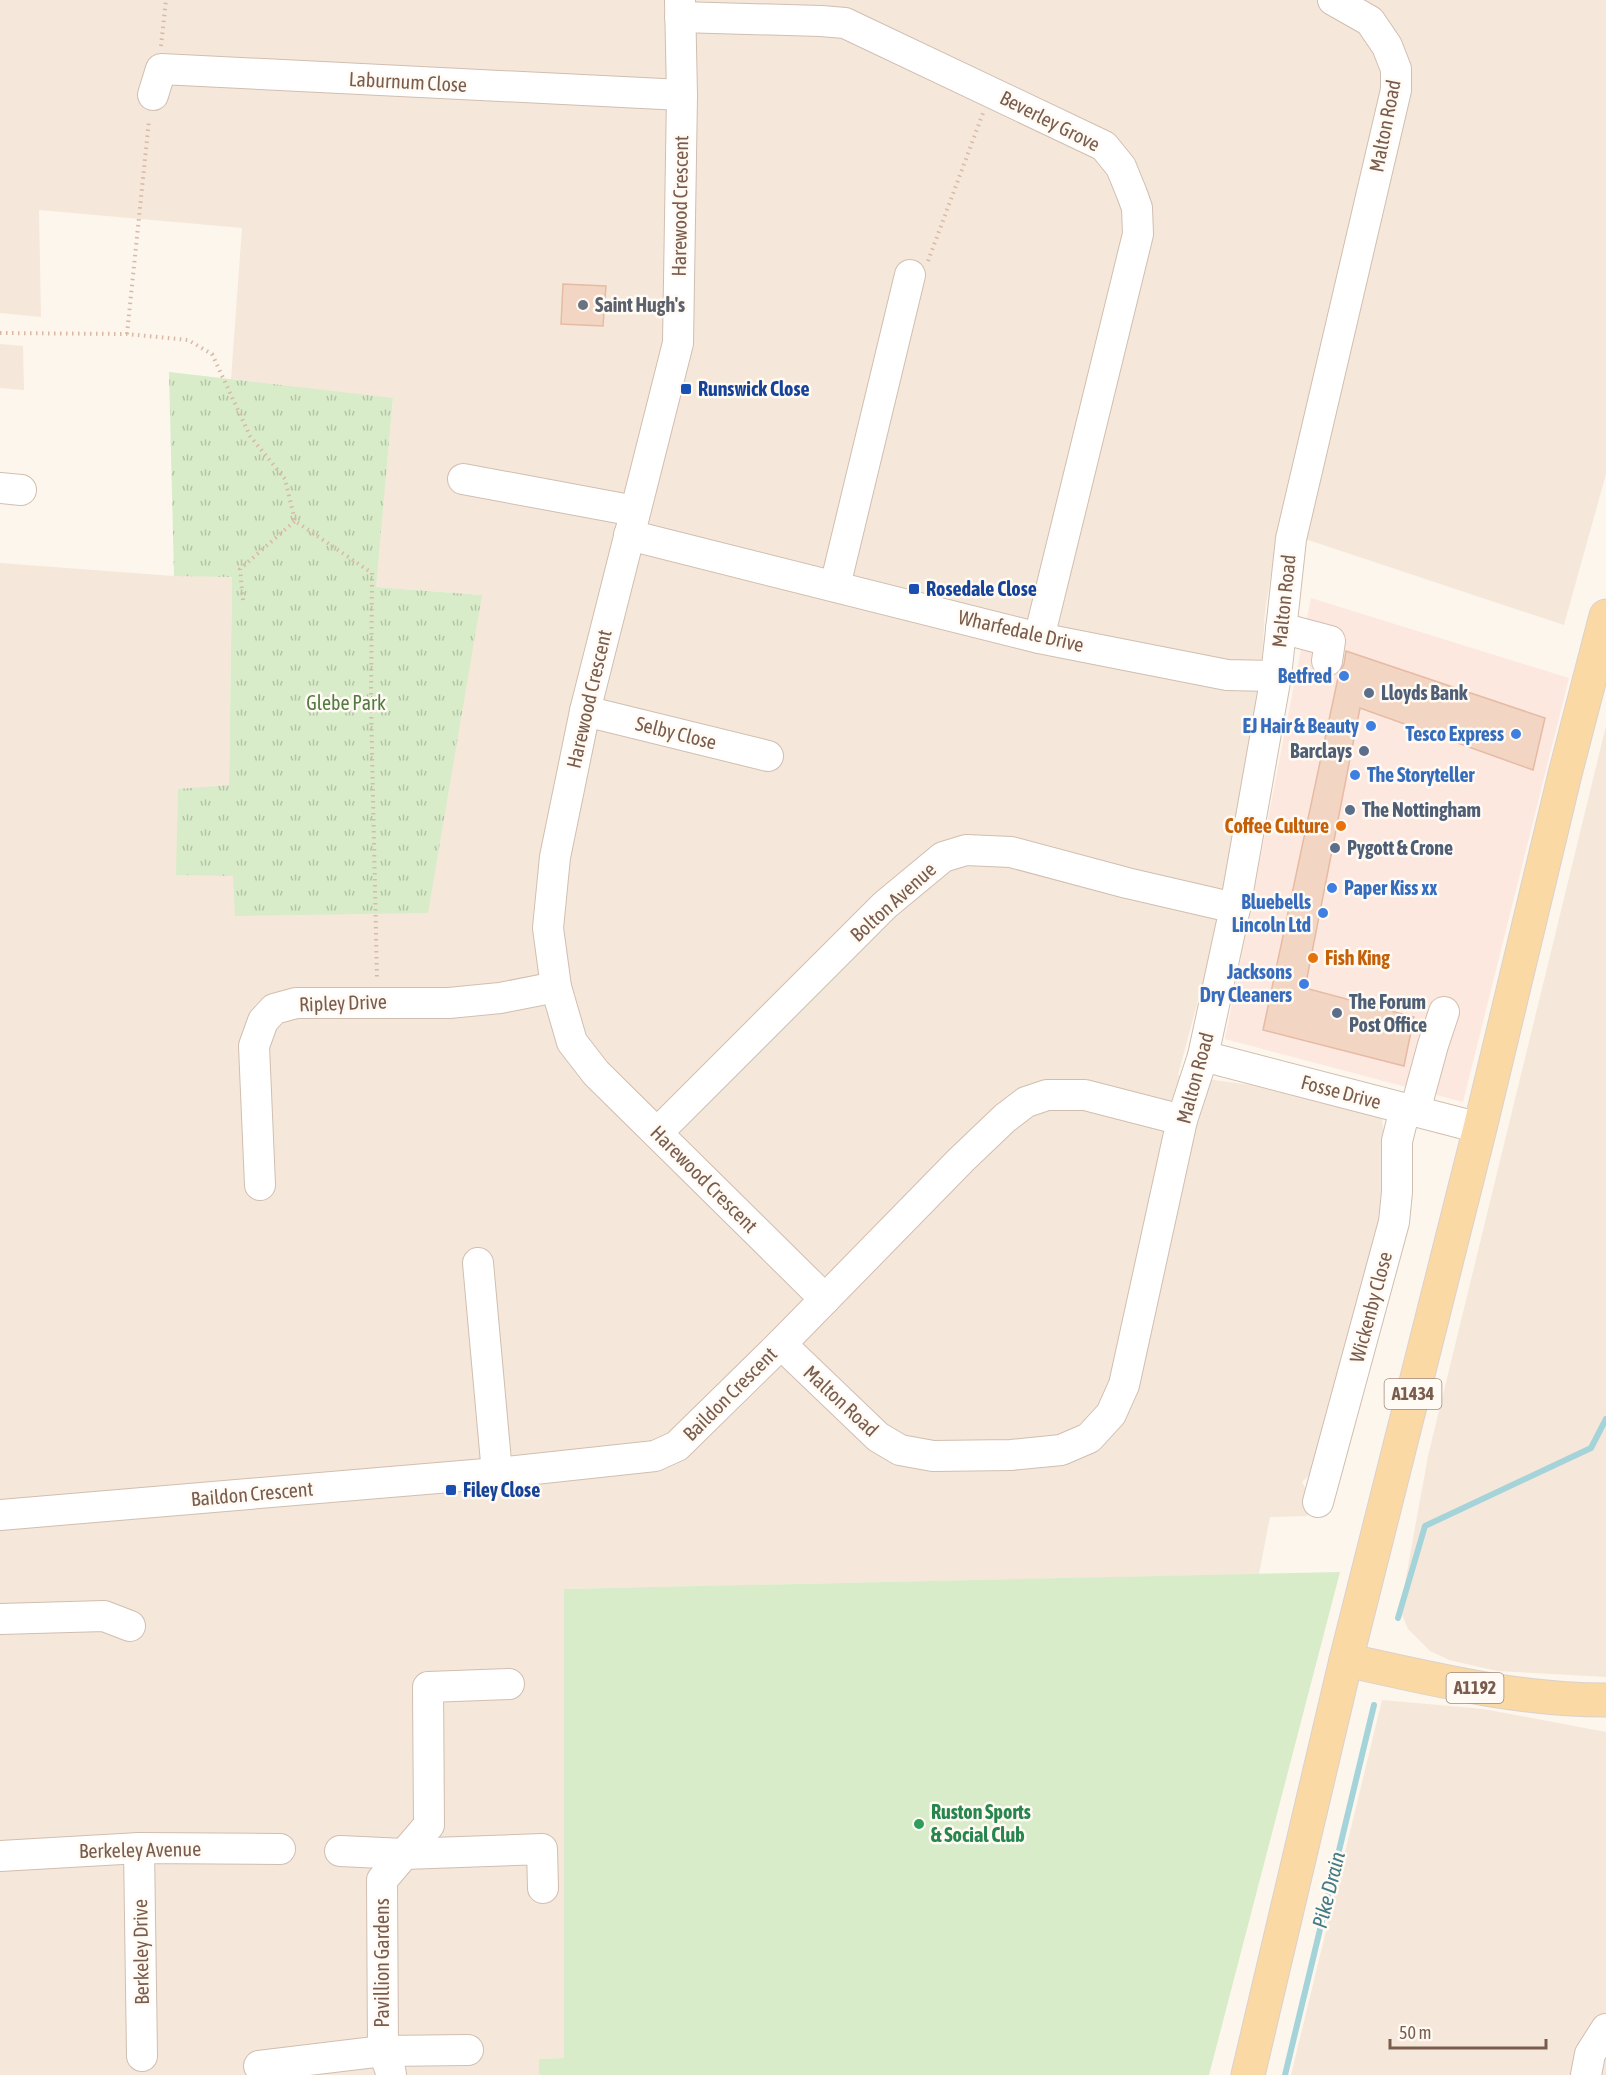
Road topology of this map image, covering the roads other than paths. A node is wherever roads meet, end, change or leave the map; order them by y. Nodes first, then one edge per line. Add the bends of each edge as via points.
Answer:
1 (1333, 0) edge
2 (680, 9) edge
3 (159, 70) road end
4 (682, 95) junction
5 (910, 275) road end
6 (463, 479) dead end
7 (632, 523) junction
8 (835, 586) junction
9 (1606, 615) edge
10 (1281, 628) junction
11 (1039, 638) junction
12 (1327, 661) dead end
13 (1599, 672) edge
14 (1276, 676) junction
15 (585, 711) junction
16 (768, 756) dead end
17 (1235, 908) junction
18 (556, 987) junction
19 (1444, 1012) dead end
20 (1203, 1056) junction
21 (1410, 1110) junction
22 (1182, 1120) junction
23 (1480, 1128) junction
24 (657, 1133) junction
25 (260, 1185) dead end
26 (478, 1263) dead end
27 (825, 1299) junction
28 (781, 1344) junction
29 (497, 1473) junction
30 (1318, 1502) dead end
31 (0, 1515) edge
32 (0, 1618) edge
33 (130, 1626) dead end
34 (1346, 1660) junction
35 (509, 1684) dead end
36 (1606, 1700) edge
37 (139, 1848) junction
38 (280, 1849) dead end
39 (340, 1851) dead end
40 (404, 1854) junction
41 (0, 1856) edge
42 (543, 1888) dead end
43 (1606, 2030) edge
44 (468, 2050) dead end
45 (142, 2056) dead end
46 (387, 2063) edge
47 (259, 2066) dead end
48 (1248, 2075) edge
49 (1586, 2075) edge

1 - 10 street, Malton Road via 1370,21 1387,46 1396,69 1396,90 1291,539
2 - 4 street, Harewood Crescent
2 - 11 street, Beverley Grove via 845,23 1104,146 1121,166 1137,208 1138,234
3 - 4 street, Laburnum Close
4 - 7 street, Harewood Crescent via 678,343
5 - 8 street
6 - 7 street
7 - 8 street, Wharfedale Drive
7 - 15 street, Harewood Crescent
8 - 11 street, Wharfedale Drive
9 - 13 main road, A1434
10 - 12 street via 1330,641
10 - 14 street, Malton Road
11 - 14 street, Wharfedale Drive via 1227,675
13 - 23 main road, A1434 via 1565,774
14 - 17 street, Malton Road
15 - 16 street, Selby Close
15 - 18 street, Harewood Crescent via 555,857 548,928
17 - 20 street, Malton Road
17 - 24 street, Bolton Avenue via 1011,852 966,850 943,857 885,905
18 - 24 street, Harewood Crescent via 572,1042 596,1073
18 - 25 street, Ripley Drive via 449,1003 296,1003 274,1009 263,1021 254,1046
19 - 21 street, Wickenby Close
20 - 21 street, Fosse Drive
20 - 22 street, Malton Road
21 - 23 street, Fosse Drive
21 - 30 street, Wickenby Close via 1397,1141 1394,1222
22 - 27 street, Baildon Crescent via 1085,1095 1047,1095 1026,1102 961,1160
22 - 28 street, Malton Road via 1124,1385 1111,1414 1089,1438 1061,1450 1011,1455 933,1456 900,1450 878,1437
23 - 34 main road, A1434
24 - 27 street, Harewood Crescent
26 - 29 street
27 - 28 street, Baildon Crescent
28 - 29 street, Baildon Crescent via 677,1446 655,1456
29 - 31 street, Baildon Crescent
32 - 33 street via 104,1616
34 - 36 main road, A1192 via 1476,1688 1549,1698
34 - 48 main road, A1434
35 - 40 street, Pavillion Gardens via 428,1687 429,1825
37 - 38 street, Berkeley Avenue
37 - 41 street, Berkeley Avenue
37 - 45 street, Berkeley Drive
39 - 40 street
40 - 42 street via 542,1849
40 - 46 street, Pavillion Gardens via 382,1880
43 - 49 street via 1590,2054
44 - 46 street
46 - 47 street

